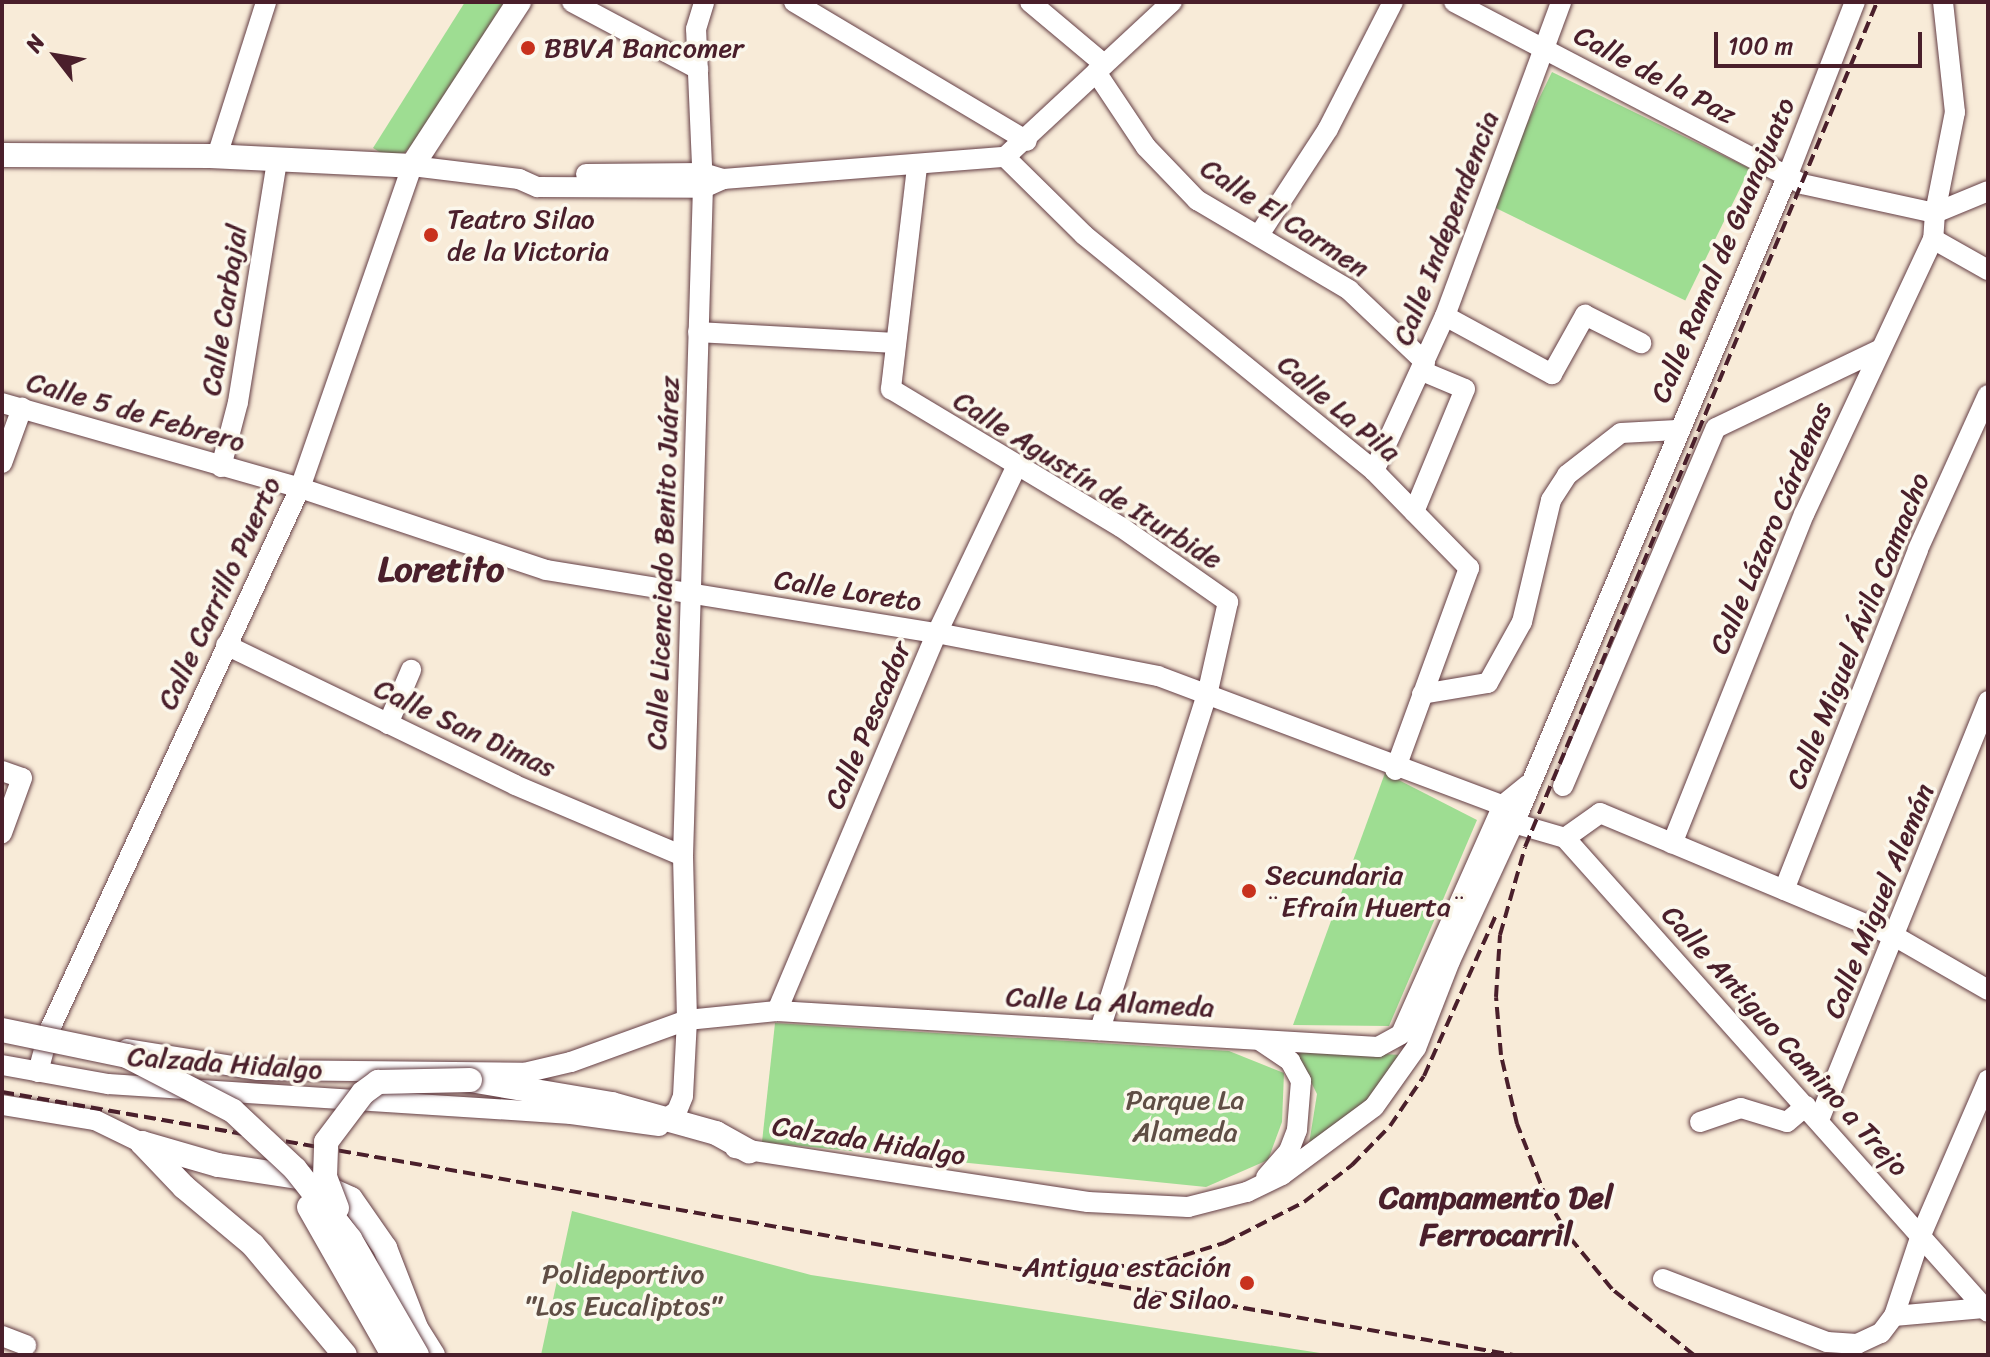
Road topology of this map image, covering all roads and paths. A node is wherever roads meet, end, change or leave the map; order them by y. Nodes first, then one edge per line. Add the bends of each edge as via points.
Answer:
1 (266, 2) edge
2 (519, 2) edge
3 (572, 2) edge
4 (704, 2) edge
5 (1030, 2) edge
6 (1172, 2) edge
7 (1393, 2) edge
8 (1454, 2) edge
9 (1561, 2) edge
10 (1855, 2) edge
11 (1943, 2) edge
12 (798, 3) edge
13 (1544, 47) junction
14 (1100, 68) junction
15 (698, 69) junction
16 (1027, 141) junction
17 (2, 155) edge
18 (217, 156) junction
19 (1005, 157) junction
20 (277, 161) junction
21 (412, 166) junction
22 (917, 167) junction
23 (1787, 177) junction
24 (710, 180) junction
25 (1988, 191) edge
26 (1935, 213) junction
27 (1259, 235) junction
28 (1933, 239) junction
29 (1988, 270) edge
30 (1445, 316) junction
31 (698, 332) junction
32 (895, 343) junction
33 (1641, 343) dead end
34 (1879, 350) junction
35 (1424, 366) junction
36 (1988, 395) edge
37 (12, 406) edge
38 (1677, 430) junction
39 (2, 463) edge
40 (1017, 465) junction
41 (221, 467) junction
42 (1374, 471) junction
43 (300, 488) junction
44 (1414, 512) junction
45 (689, 595) junction
46 (937, 633) junction
47 (226, 645) junction
48 (411, 670) dead end
49 (1208, 691) junction
50 (1422, 694) junction
51 (1988, 701) edge
52 (388, 724) junction
53 (1393, 764) junction
54 (2, 771) edge
55 (1563, 786) dead end
56 (1513, 817) junction
57 (2, 833) edge
58 (1565, 838) junction
59 (1672, 844) junction
60 (683, 856) junction
61 (1784, 890) junction
62 (1896, 937) junction
63 (1988, 990) edge
64 (777, 1011) junction
65 (687, 1020) junction
66 (2, 1021) edge
67 (2, 1030) edge
68 (1100, 1030) junction
69 (49, 1031) junction
70 (1254, 1039) junction
71 (1409, 1041) junction
72 (2, 1045) edge
73 (122, 1048) junction
74 (2, 1065) edge
75 (258, 1070) junction
76 (38, 1072) junction
77 (467, 1076) junction
78 (1988, 1080) edge
79 (108, 1084) junction
80 (257, 1093) junction
81 (2, 1105) edge
82 (459, 1107) junction
83 (1812, 1113) junction
84 (664, 1120) junction
85 (1700, 1122) dead end
86 (142, 1143) junction
87 (749, 1151) junction
88 (1247, 1192) junction
89 (1921, 1235) junction
90 (350, 1239) junction
91 (1663, 1279) dead end
92 (1986, 1310) edge
93 (1894, 1316) junction
94 (2, 1336) edge
95 (26, 1345) dead end
96 (345, 1355) edge
97 (393, 1355) edge
98 (419, 1355) edge
99 (433, 1355) edge

1 - 18 street
2 - 21 main road
3 - 15 street
4 - 15 street, Calle Licenciado Benito Juárez via 696,29
5 - 14 street, Calle El Carmen
6 - 14 street
7 - 27 street via 1328,129
8 - 13 street, Calle de la Paz
9 - 13 street, Calle Independencia
10 - 23 street, Calle Ramal de Guanajuato
11 - 26 street via 1955,112
12 - 16 street
13 - 23 street, Calle de la Paz
13 - 30 street, Calle Independencia
14 - 16 street
14 - 27 street, Calle El Carmen via 1146,147 1197,200
15 - 24 street, Calle Licenciado Benito Juárez
16 - 19 street
17 - 18 main road
18 - 20 main road
19 - 22 street
19 - 42 street, Calle La Pila via 1084,235
20 - 21 main road
20 - 41 street, Calle Carbajal via 238,402
21 - 24 street via 519,179
21 - 43 street, Calle Carrillo Puerto
22 - 24 street
22 - 32 street, Calle Agustín de Iturbide
23 - 26 street, Calle de la Paz
23 - 38 street, Calle Ramal de Guanajuato
24 - 31 street, Calle Licenciado Benito Juárez
25 - 26 street
26 - 28 street
27 - 35 street, Calle El Carmen via 1349,290
28 - 29 street
28 - 34 street, Calle Lázaro Cárdenas
30 - 33 street via 1552,374 1585,315
30 - 35 street, Calle Independencia
31 - 32 street
31 - 45 street, Calle Licenciado Benito Juárez
32 - 40 street, Calle Agustín de Iturbide via 891,389
34 - 55 street via 1716,428
34 - 59 street, Calle Lázaro Cárdenas via 1804,514
35 - 42 street, Calle Independencia
35 - 44 street via 1465,389
36 - 61 street, Calle Miguel Ávila Camacho via 1918,549
37 - 39 street
37 - 41 street, Calle 5 de Febrero
38 - 50 street, Calle Ramal de Guanajuato via 1621,433 1567,475 1551,500 1522,622 1488,683
38 - 56 street, Calle Ramal de Guanajuato
40 - 46 street, Calle Pescador
40 - 49 street, Calle Agustín de Iturbide via 1121,527 1228,602
41 - 43 street, Calle 5 de Febrero
42 - 44 street, Calle La Pila
43 - 45 street, Calle Loreto via 546,570
43 - 47 street, Calle Carrillo Puerto
44 - 50 street, Calle La Pila via 1469,568
45 - 46 street, Calle Loreto
45 - 60 street, Calle Licenciado Benito Juárez
46 - 49 street, Calle Loreto via 1158,676
46 - 64 street, Calle Pescador
47 - 52 street, Calle San Dimas
47 - 69 street, Calle Carrillo Puerto
48 - 52 street
49 - 53 street, Calle Loreto
49 - 68 street, Calle Agustín de Iturbide
50 - 53 street, Calle La Pila
51 - 62 street, Calle Miguel Alemán
52 - 60 street, Calle San Dimas
53 - 56 street, Calle Loreto
54 - 57 street via 22,778
56 - 58 street, Calle Antiguo Camino a Trejo
56 - 71 street, Calzada Hidalgo
58 - 59 street via 1600,813
58 - 83 street, Calle Antiguo Camino a Trejo
59 - 61 street
60 - 65 street, Calle Licenciado Benito Juárez
61 - 62 street
62 - 63 street
62 - 83 street, Calle Miguel Alemán
64 - 65 street, Calle La Alameda
64 - 68 street, Calle La Alameda
65 - 77 street, Calle La Alameda via 571,1062 524,1073
65 - 84 street, Calle Licenciado Benito Juárez via 683,1096 677,1111
66 - 69 street, Calle La Alameda
67 - 90 main road, bridge via 127,1056 204,1092 266,1137
68 - 70 street, Calle La Alameda
69 - 73 street, Calle La Alameda
69 - 76 street, Calle Carrillo Puerto
70 - 71 street, Calle La Alameda via 1378,1047
70 - 88 street via 1290,1061 1301,1081 1301,1108 1289,1151
71 - 88 street, Calzada Hidalgo via 1374,1107 1341,1136
72 - 97 main road, bridge via 125,1070 213,1116 251,1144 308,1206
73 - 75 street, Calle La Alameda
73 - 79 street
74 - 76 street, Calzada Hidalgo
75 - 77 street, Calle La Alameda
75 - 80 street
76 - 79 street, Calzada Hidalgo
77 - 82 street via 453,1091
77 - 84 main road
77 - 90 main road, bridge via 378,1082 336,1123 326,1142 325,1177
78 - 89 street
79 - 80 street, Calzada Hidalgo
80 - 82 street, Calzada Hidalgo
81 - 86 street via 78,1115
82 - 87 street, Calzada Hidalgo via 660,1126
83 - 85 street via 1787,1122 1741,1108
83 - 89 street, Calle Antiguo Camino a Trejo
84 - 87 main road via 716,1133
86 - 96 main road via 264,1256
86 - 99 main road via 218,1165 304,1178 351,1199 385,1248 416,1328
87 - 88 street, Calzada Hidalgo via 1124,1206 1188,1207
89 - 92 street, Calle Antiguo Camino a Trejo
89 - 93 street
90 - 98 main road, bridge
91 - 93 street via 1827,1342 1857,1344 1881,1333
92 - 93 street
94 - 95 street

